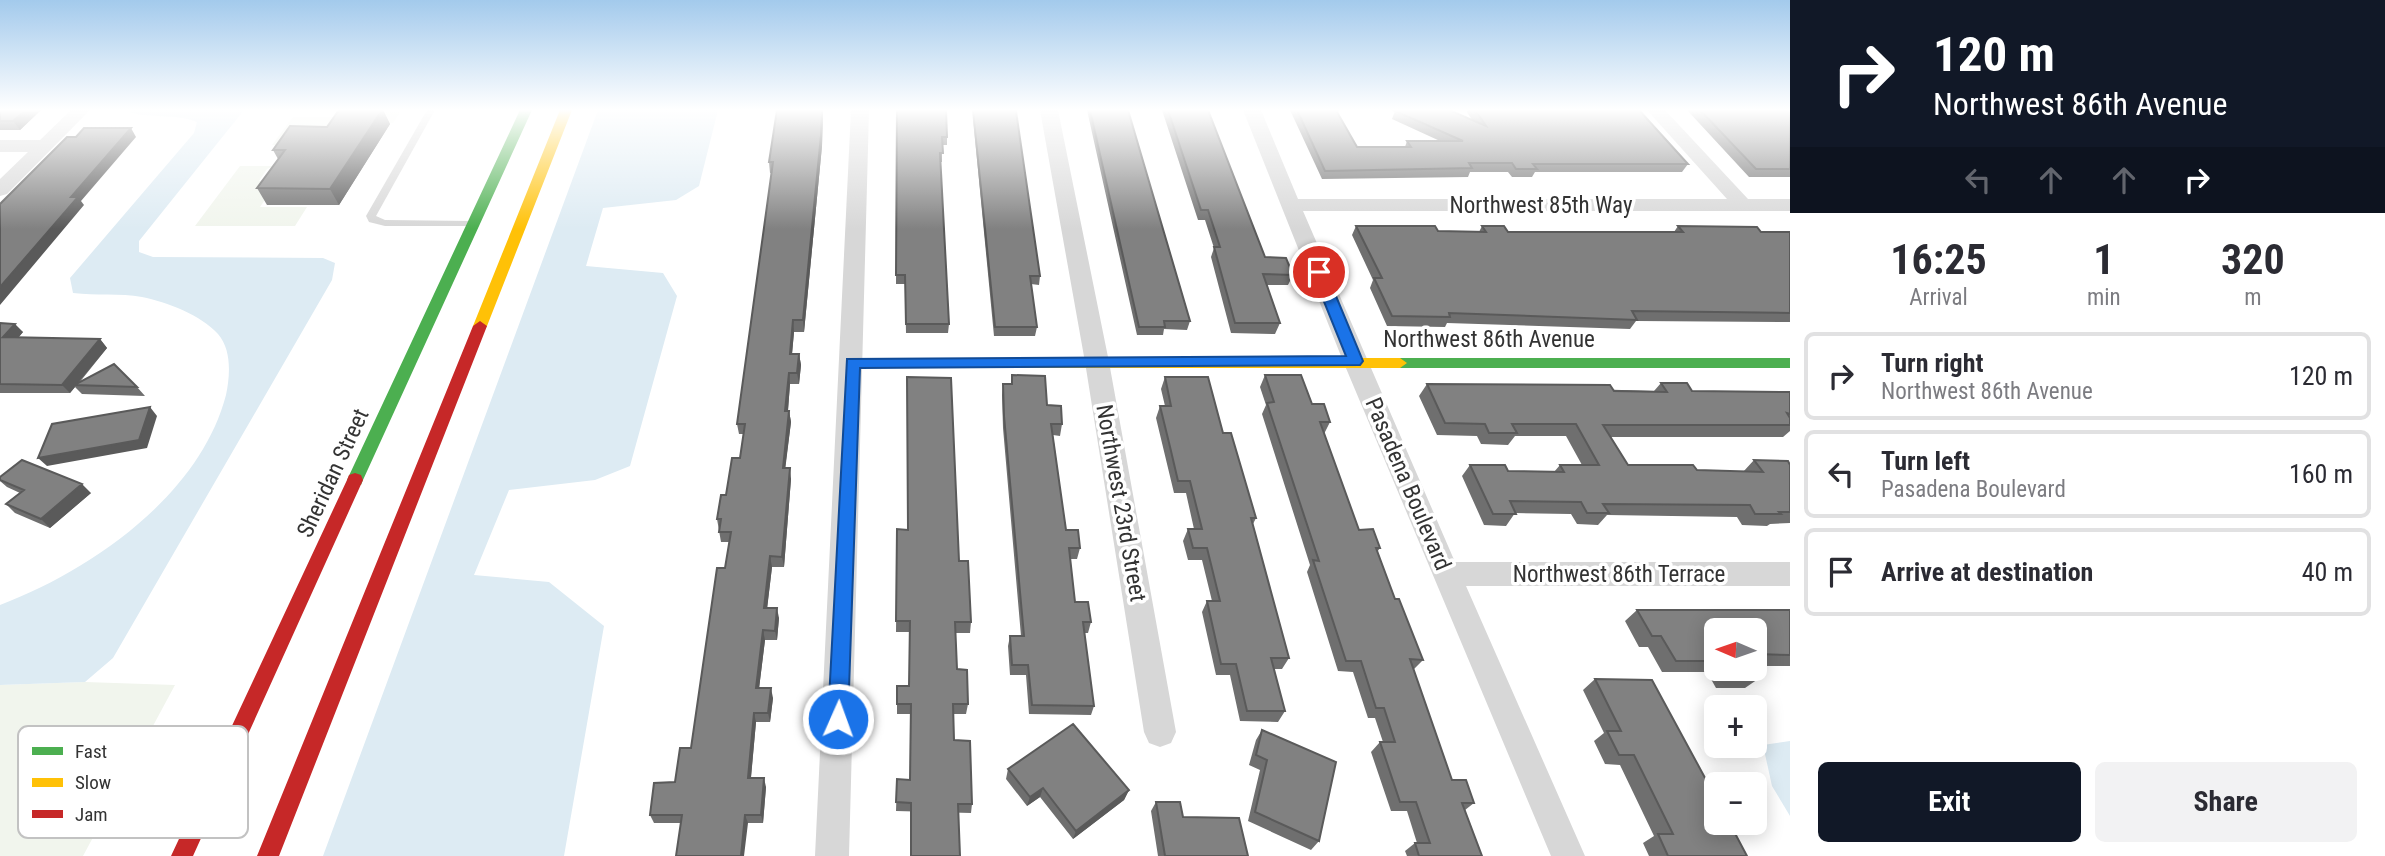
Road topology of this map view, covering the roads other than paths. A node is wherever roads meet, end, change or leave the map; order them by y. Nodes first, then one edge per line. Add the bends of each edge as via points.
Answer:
1 (40, 150) edge
2 (408, 150) edge
3 (507, 150) edge
4 (550, 150) edge
5 (859, 150) edge
6 (1057, 150) edge
7 (1269, 150) edge
8 (1693, 150) edge
9 (0, 190) edge
10 (1292, 205) junction
11 (1743, 205) junction
12 (1790, 205) edge
13 (473, 224) junction
14 (1355, 361) junction
15 (1097, 362) junction
16 (853, 363) junction
17 (1790, 363) edge
18 (1790, 574) edge
19 (1447, 575) junction
20 (242, 726) edge
21 (1160, 732) dead end
22 (190, 838) edge
23 (182, 856) edge
24 (268, 856) edge
25 (832, 856) edge
26 (1568, 856) edge

1 - 9 street
2 - 13 lane via 371,216 373,220
3 - 13 main road, Sheridan Street
4 - 24 main road
5 - 16 street
6 - 15 street, Northwest 23rd Street
7 - 10 street, Pasadena Boulevard
8 - 11 street
10 - 11 street, Northwest 85th Way
10 - 14 street, Pasadena Boulevard
11 - 12 street, Northwest 85th Way
13 - 20 main road, Sheridan Street
14 - 15 main road, Northwest 86th Avenue
14 - 17 main road, Northwest 86th Avenue
14 - 19 street, Pasadena Boulevard
15 - 16 main road, Northwest 86th Avenue
15 - 21 street, Northwest 23rd Street
16 - 25 street
18 - 19 street, Northwest 86th Terrace
19 - 26 street, Pasadena Boulevard
22 - 23 main road, Sheridan Street

